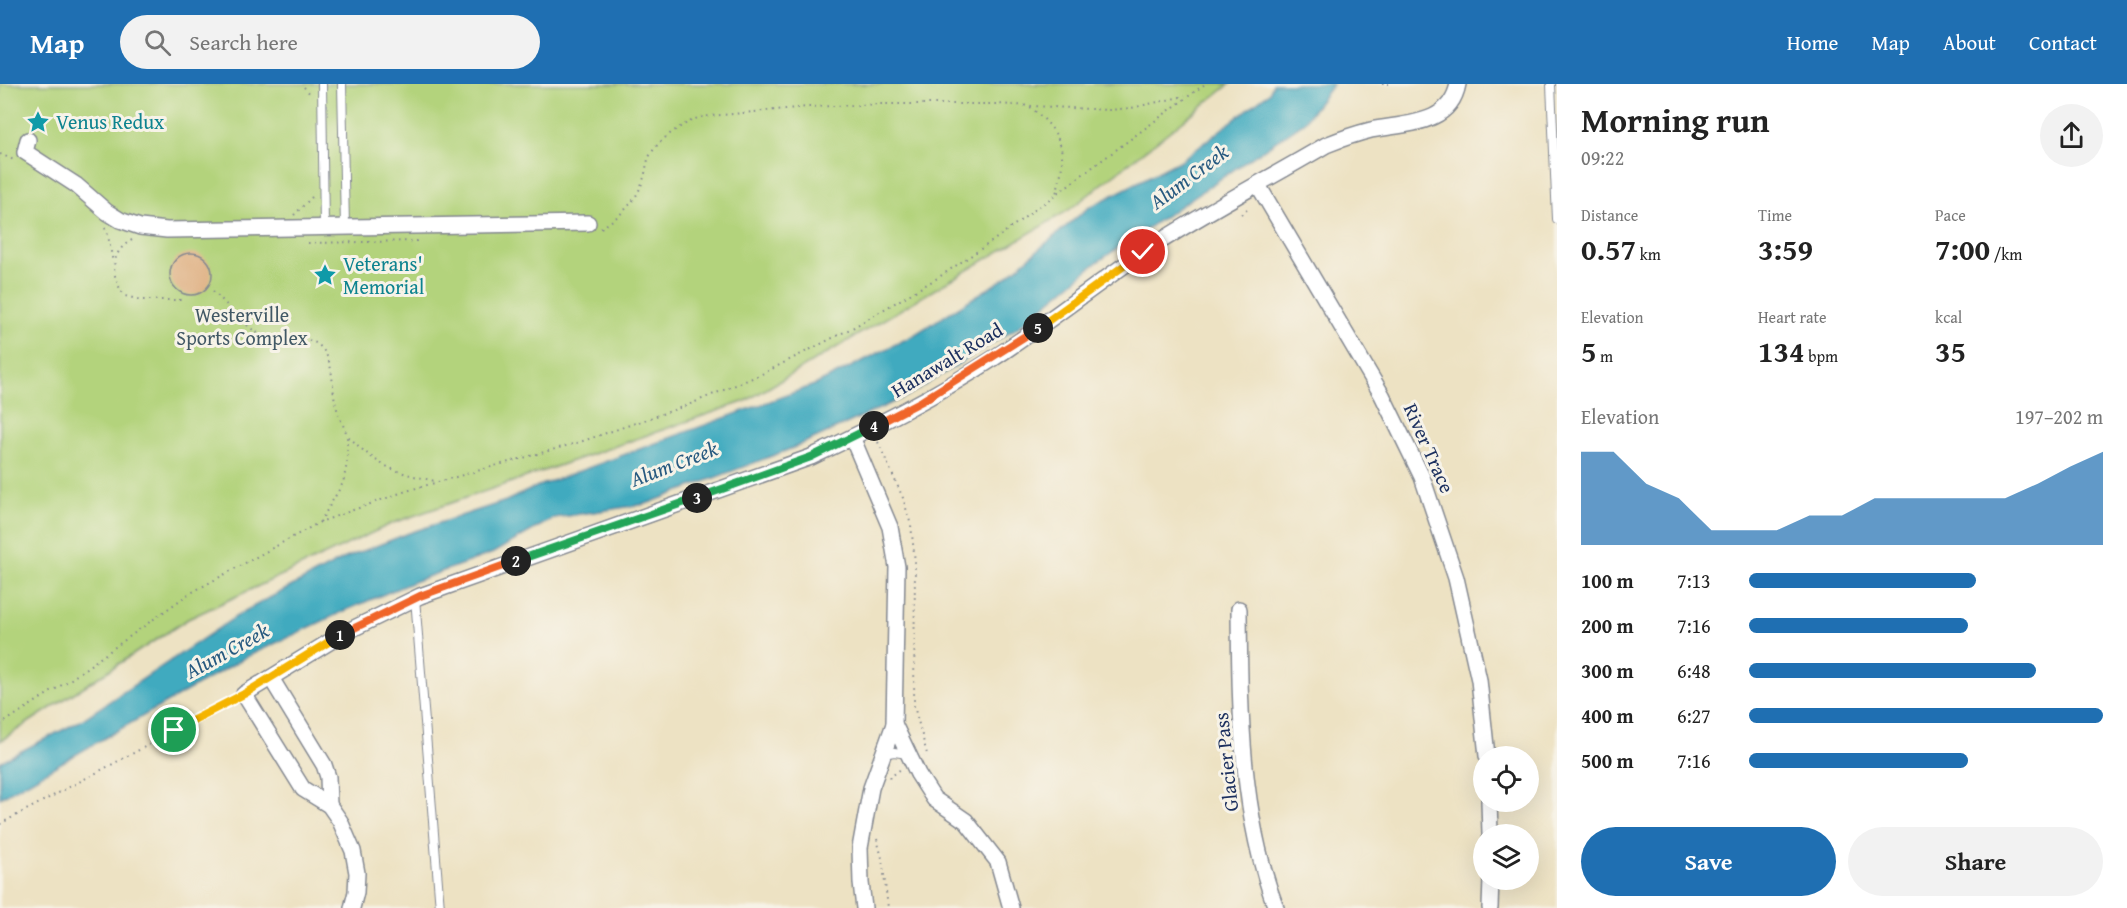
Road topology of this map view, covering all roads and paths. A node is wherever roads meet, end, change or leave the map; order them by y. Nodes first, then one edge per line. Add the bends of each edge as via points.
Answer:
1 (322, 84) edge
2 (342, 84) edge
3 (1204, 84) edge
4 (1382, 84) edge
5 (1389, 84) edge
6 (1458, 84) edge
7 (1551, 85) edge
8 (304, 87) dead end
9 (1188, 96) junction
10 (314, 99) dead end
11 (1029, 106) junction
12 (28, 140) dead end
13 (1258, 185) junction
14 (316, 193) dead end
15 (1056, 194) junction
16 (1246, 210) dead end
17 (1241, 214) dead end
18 (1557, 219) edge
19 (105, 227) dead end
20 (324, 227) junction
21 (345, 227) junction
22 (591, 227) joint
23 (294, 228) junction
24 (137, 240) dead end
25 (113, 266) junction
26 (213, 291) dead end
27 (185, 300) dead end
28 (347, 435) junction
29 (852, 437) junction
30 (437, 482) junction
31 (320, 522) junction
32 (415, 598) junction
33 (1239, 609) dead end
34 (270, 678) junction
35 (244, 694) junction
36 (191, 721) junction
37 (894, 724) junction
38 (0, 725) edge
39 (196, 726) dead end
40 (1486, 746) edge
41 (883, 754) junction
42 (908, 754) junction
43 (900, 770) dead end
44 (887, 782) dead end
45 (329, 805) junction
46 (0, 824) edge
47 (876, 837) dead end
48 (1491, 890) edge
49 (352, 908) edge
50 (440, 908) edge
51 (864, 908) edge
52 (888, 908) edge
53 (1011, 908) edge
54 (1276, 908) edge
55 (1490, 908) edge

1 - 20 lane
2 - 21 lane
3 - 9 path
4 - 5 path
6 - 13 street, Hanawalt Road via 1452,102 1437,116 1347,136
7 - 18 lane
8 - 10 path
9 - 11 path via 1109,110
9 - 15 path
11 - 15 path via 1057,135 1063,164
11 - 22 path via 879,104 700,117 665,138 650,157 643,183 620,216 601,228
12 - 23 street via 25,152 128,224 167,230
13 - 29 street, Hanawalt Road via 1143,252 993,359
13 - 40 street, River Trace via 1382,395 1422,477 1456,578 1479,680
14 - 23 path via 294,213
15 - 30 path via 939,277 764,373 688,405 580,442
16 - 17 path
19 - 25 path
20 - 21 street
20 - 23 street
21 - 22 street
24 - 25 path via 122,247
25 - 27 path via 125,296
26 - 28 path via 263,336 277,340 300,338 323,349 329,360 336,409
28 - 30 path via 382,466
28 - 31 path via 343,483
29 - 32 street, Hanawalt Road via 811,457
29 - 37 street via 890,527 897,567
30 - 31 path
31 - 38 path via 187,595
32 - 34 street, Hanawalt Road via 344,633
32 - 50 lane
33 - 54 street, Glacier Pass via 1245,772 1264,875
34 - 35 street, Hanawalt Road
34 - 45 street via 324,765
35 - 36 path
35 - 45 street via 303,789
36 - 39 path
36 - 46 path
37 - 41 street
37 - 42 street
41 - 42 lane
41 - 51 street via 871,788 860,848
42 - 53 street via 934,799 966,821 998,862
43 - 44 path
45 - 49 street via 353,851 357,873
47 - 52 path
48 - 55 street

